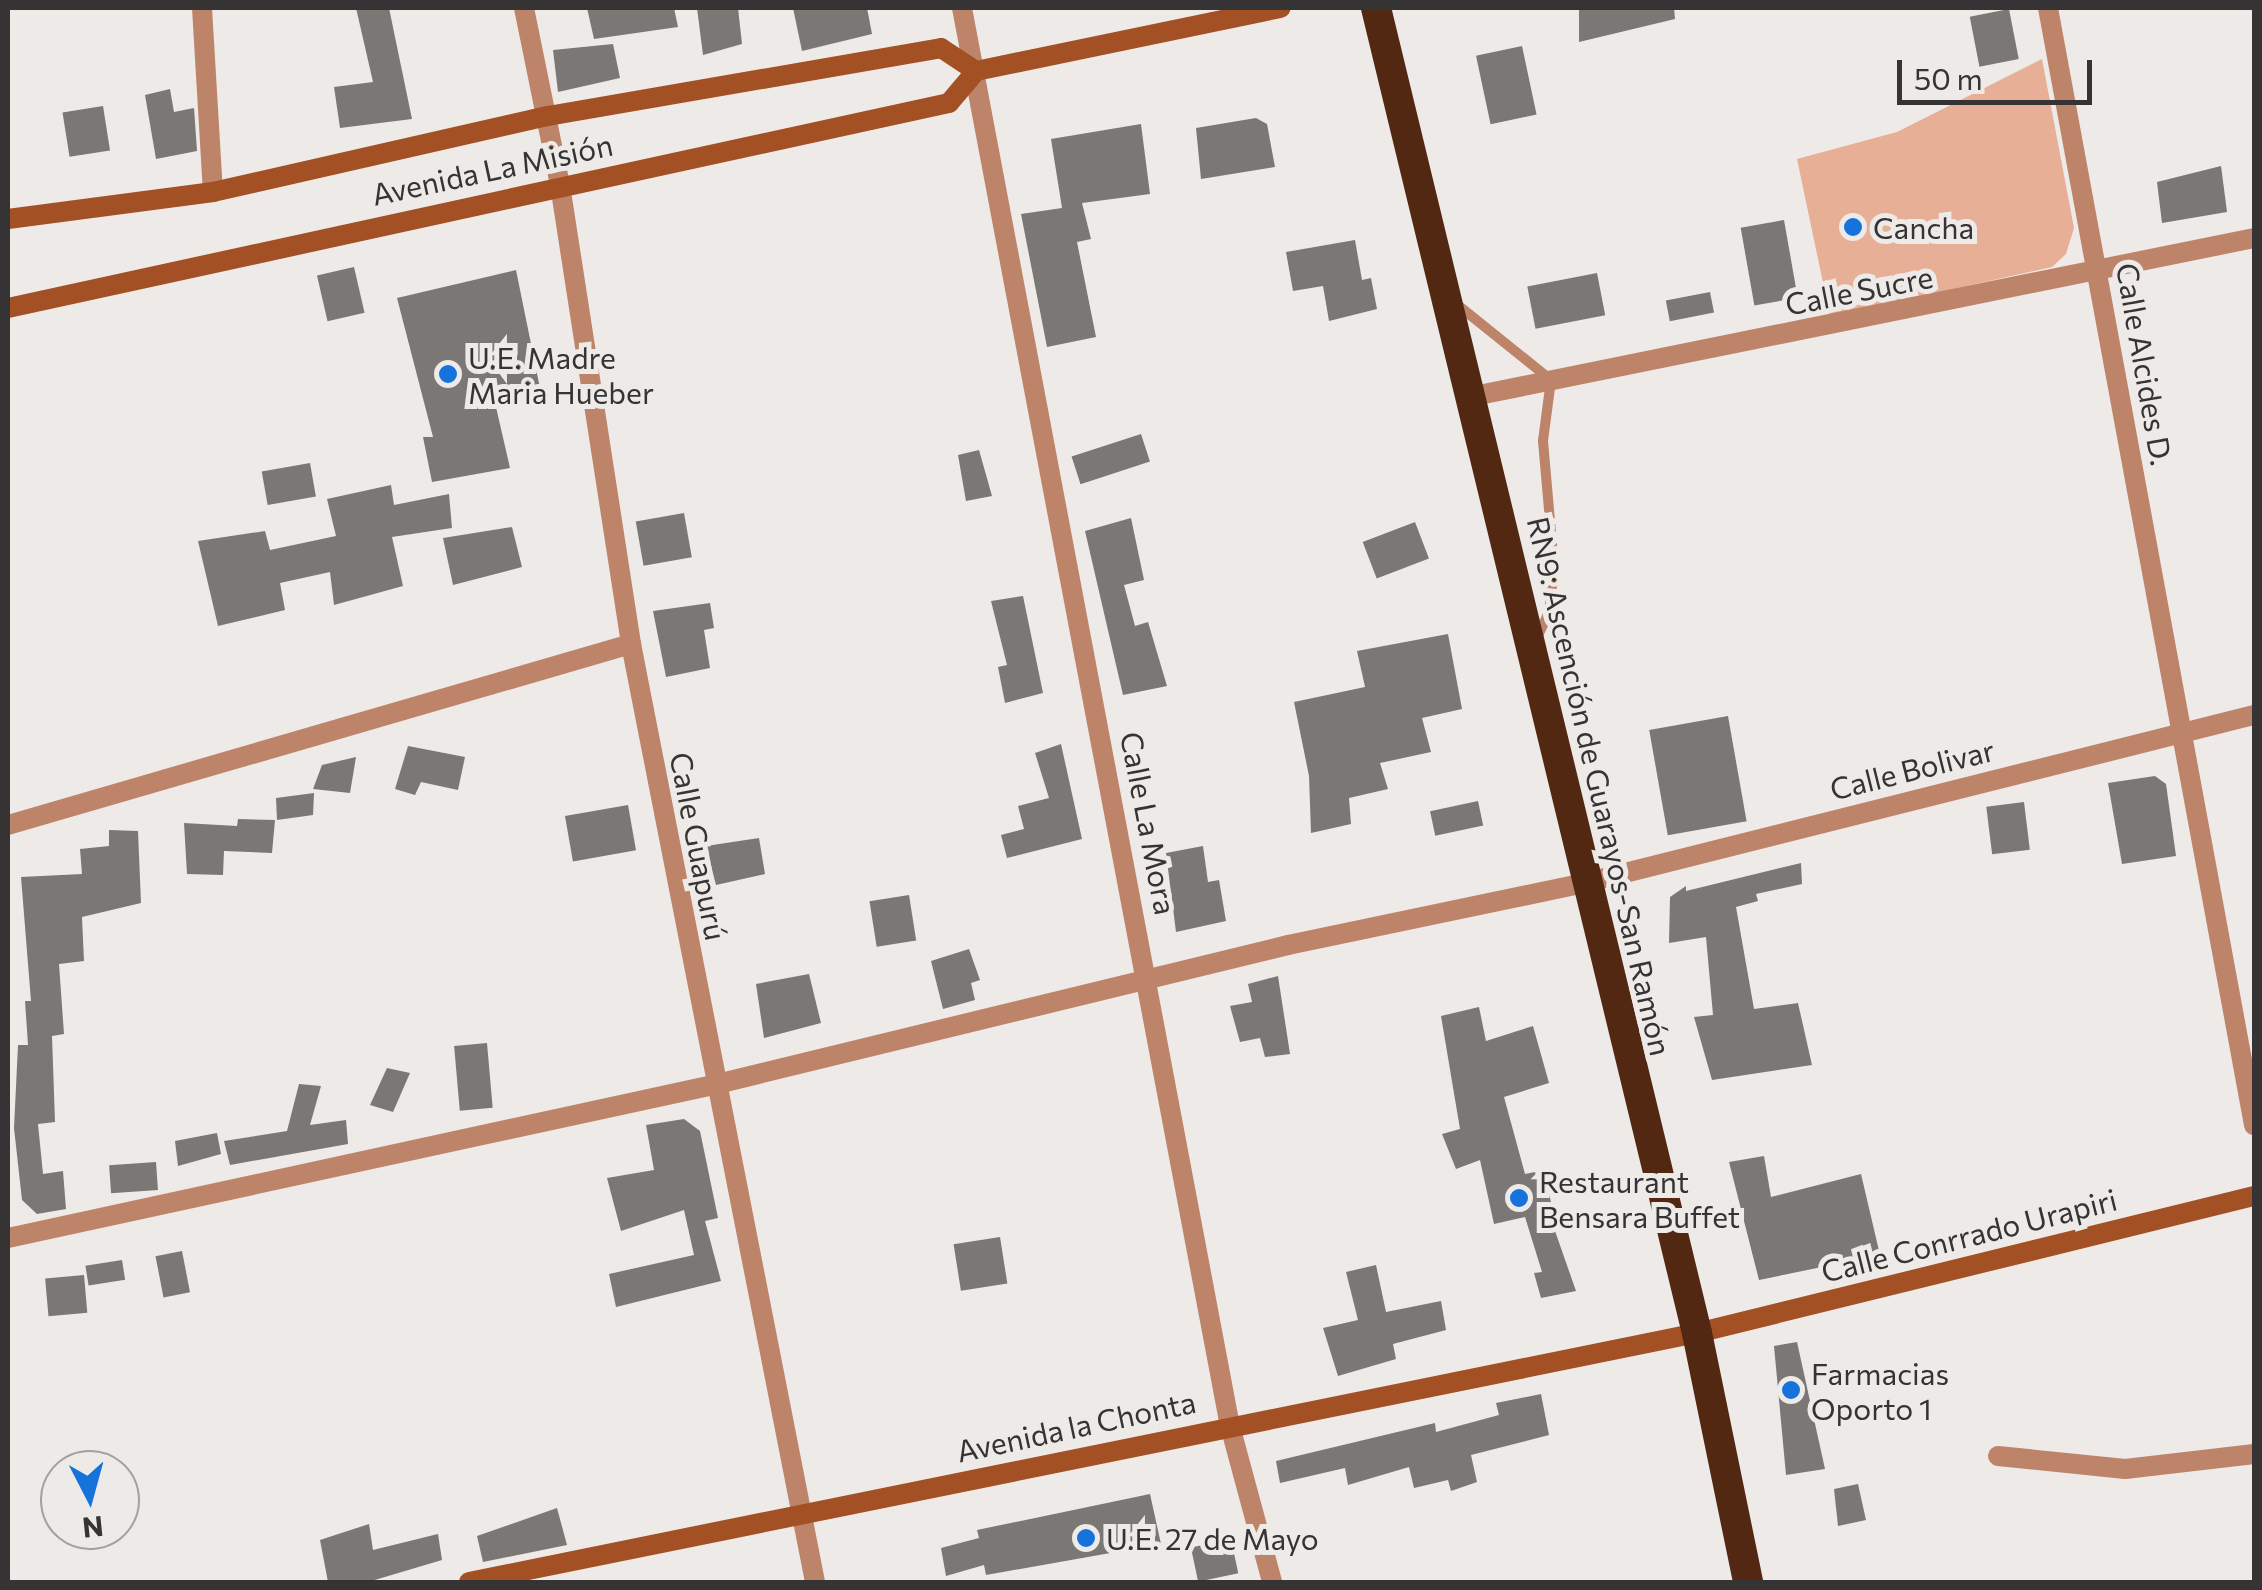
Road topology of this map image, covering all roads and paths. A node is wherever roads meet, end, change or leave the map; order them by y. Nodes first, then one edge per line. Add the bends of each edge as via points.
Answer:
1 (202, 8) edge
2 (524, 8) edge
3 (962, 8) edge
4 (1281, 8) edge
5 (1376, 8) edge
6 (2048, 8) edge
7 (976, 72) junction
8 (548, 116) junction
9 (560, 185) junction
10 (213, 192) junction
11 (8, 219) edge
12 (2254, 238) edge
13 (2098, 274) junction
14 (1450, 298) junction
15 (8, 308) edge
16 (1551, 380) junction
17 (1474, 396) junction
18 (631, 644) junction
19 (1530, 655) junction
20 (2254, 714) edge
21 (2179, 731) junction
22 (8, 824) edge
23 (1585, 883) junction
24 (1147, 979) junction
25 (713, 1085) junction
26 (2254, 1124) edge
27 (2254, 1196) edge
28 (8, 1238) edge
29 (1697, 1333) junction
30 (1230, 1426) junction
31 (2254, 1454) edge
32 (1998, 1456) dead end
33 (801, 1513) junction
34 (469, 1582) edge
35 (815, 1582) edge
36 (1272, 1582) edge
37 (1748, 1582) edge

1 - 10 street
2 - 8 street, Calle Guapurú
3 - 7 street, Calle La Mora
4 - 7 main road
5 - 14 highway, RN9: Ascención de Guarayos-San Ramón
6 - 13 street, Calle Alcides D.
7 - 8 main road, Avenida La Misión via 941,48
7 - 9 main road, Avenida La Misión via 949,103
7 - 24 street, Calle La Mora
8 - 9 street, Calle Guapurú
8 - 10 main road, Avenida La Misión
9 - 15 main road, Avenida La Misión
9 - 18 street, Calle Guapurú
10 - 11 main road, Avenida La Misión
12 - 13 street, Calle Sucre
13 - 16 street, Calle Sucre
13 - 21 street, Calle Alcides D.
14 - 16 lane
14 - 17 highway, RN9: Ascención de Guarayos-San Ramón
16 - 17 street, Calle Sucre
16 - 19 lane via 1543,441 1554,566 1549,612
17 - 19 highway, RN9: Ascención de Guarayos-San Ramón
18 - 22 street
18 - 25 street, Calle Guapurú
19 - 23 highway, RN9: Ascención de Guarayos-San Ramón
20 - 21 street, Calle Bolivar
21 - 23 street, Calle Bolivar
21 - 26 street, Calle Alcides D.
23 - 24 street, Calle Bolivar
23 - 29 highway, RN9: Ascención de Guarayos-San Ramón
24 - 25 street, Calle Bolivar
24 - 30 street, Calle La Mora
25 - 28 street, Calle Bolivar
25 - 33 street, Calle Guapurú
27 - 29 main road, Calle Conrrado Urapiri
29 - 30 main road, Avenida la Chonta
29 - 37 highway, RN9: Ascención de Guarayos-San Ramón
30 - 33 main road, Avenida la Chonta
30 - 36 street, Calle La Mora
31 - 32 street via 2126,1469
33 - 34 main road, Avenida la Chonta
33 - 35 street, Calle Guapurú

